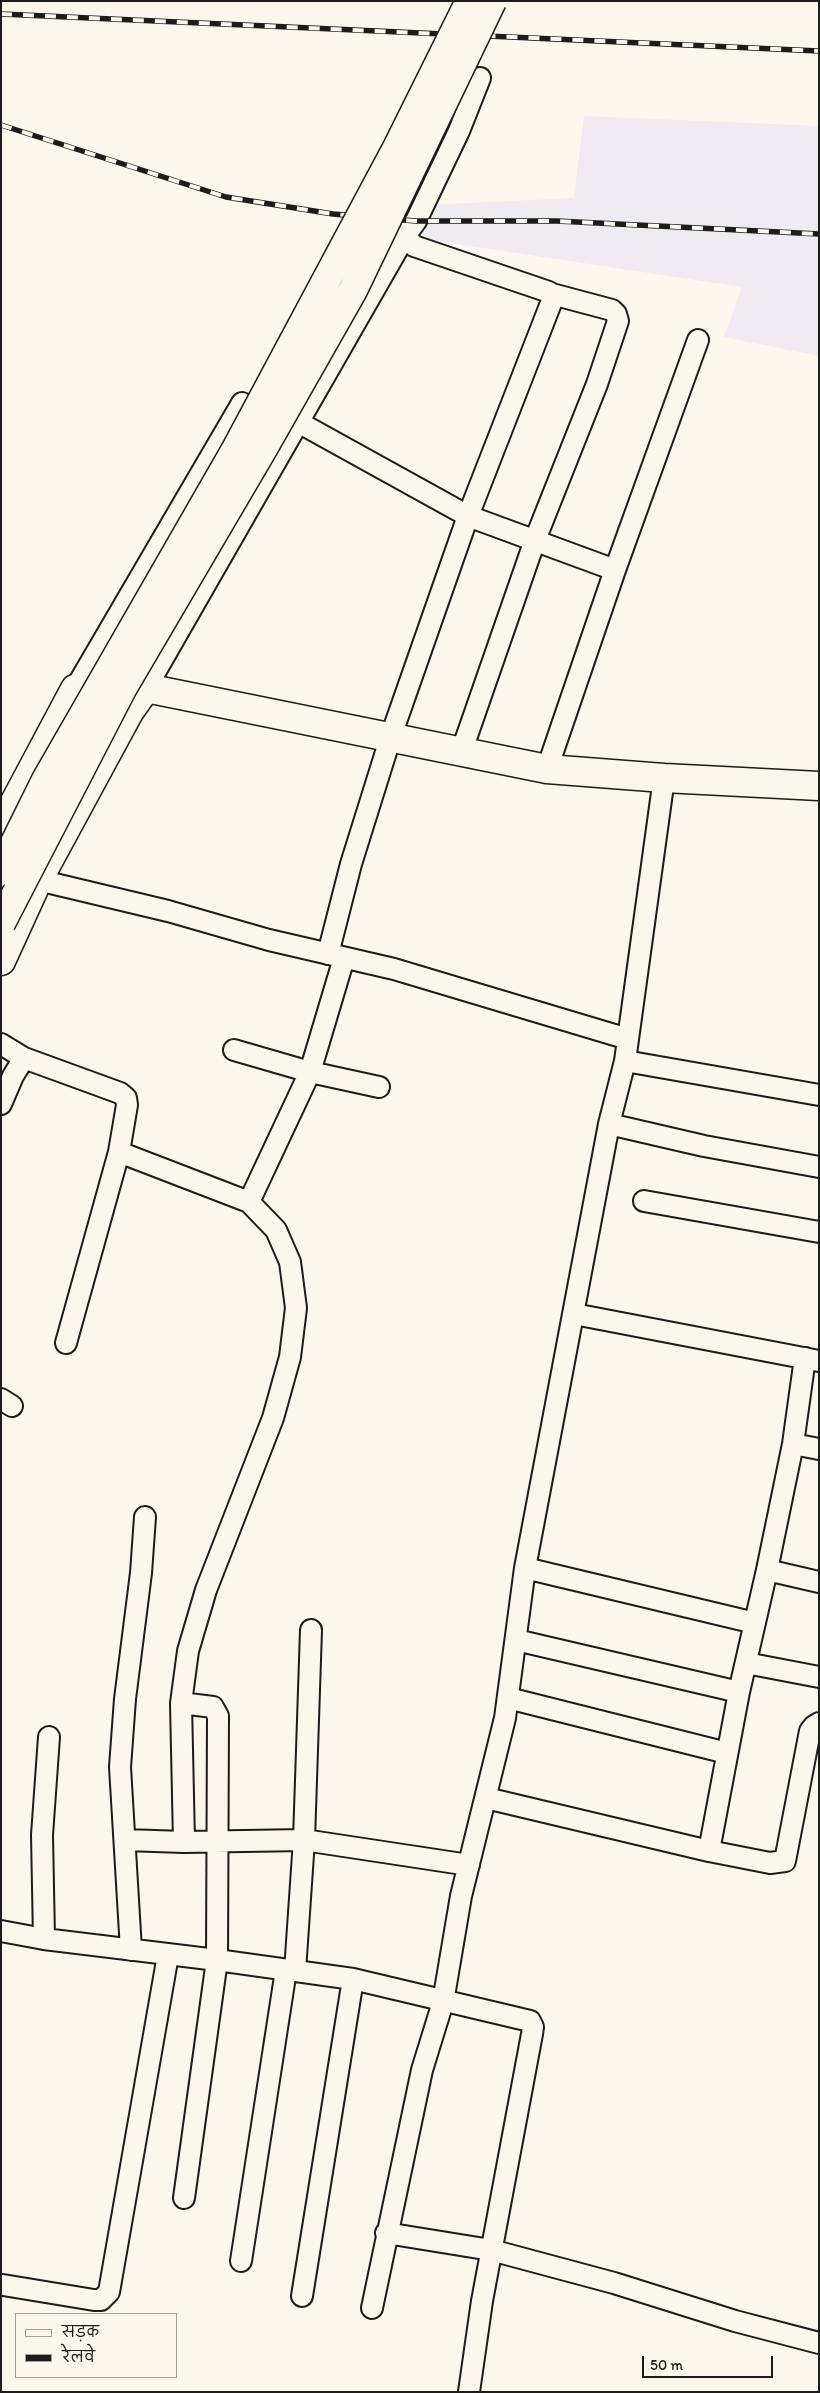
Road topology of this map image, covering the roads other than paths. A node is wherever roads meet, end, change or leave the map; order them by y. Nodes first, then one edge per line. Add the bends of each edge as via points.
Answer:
1 (470, 1) edge
2 (492, 1) edge
3 (480, 78) dead end
4 (405, 236) junction
5 (552, 294) junction
6 (698, 340) dead end
7 (242, 403) dead end
8 (298, 422) junction
9 (468, 516) junction
10 (535, 540) junction
11 (615, 570) junction
12 (75, 688) junction
13 (146, 688) junction
14 (391, 736) junction
15 (462, 750) junction
16 (547, 769) junction
17 (664, 778) junction
18 (819, 786) edge
19 (1, 828) edge
20 (1, 871) edge
21 (38, 880) junction
22 (1, 923) edge
23 (336, 956) junction
24 (1, 961) edge
25 (628, 1039) junction
26 (1, 1044) edge
27 (234, 1050) dead end
28 (24, 1058) junction
29 (625, 1061) junction
30 (310, 1072) junction
31 (379, 1086) dead end
32 (819, 1095) edge
33 (1, 1104) edge
34 (609, 1124) junction
35 (119, 1152) junction
36 (819, 1167) edge
37 (644, 1201) dead end
38 (249, 1202) junction
39 (819, 1232) edge
40 (574, 1314) junction
41 (66, 1343) dead end
42 (812, 1359) edge
43 (792, 1444) junction
44 (819, 1449) edge
45 (145, 1516) dead end
46 (525, 1568) junction
47 (767, 1570) junction
48 (819, 1582) edge
49 (755, 1624) junction
50 (311, 1630) dead end
51 (516, 1640) junction
52 (746, 1663) junction
53 (819, 1677) edge
54 (739, 1692) junction
55 (508, 1698) junction
56 (181, 1703) junction
57 (819, 1723) edge
58 (49, 1737) dead end
59 (727, 1753) junction
60 (486, 1798) junction
61 (125, 1840) junction
62 (304, 1840) junction
63 (216, 1841) junction
64 (184, 1842) junction
65 (709, 1851) junction
66 (469, 1865) junction
67 (1, 1931) edge
68 (44, 1939) junction
69 (131, 1950) junction
70 (168, 1955) junction
71 (217, 1960) junction
72 (290, 1970) junction
73 (352, 1979) junction
74 (443, 2002) junction
75 (184, 2198) dead end
76 (386, 2233) junction
77 (491, 2250) junction
78 (241, 2261) dead end
79 (3, 2284) dead end
80 (302, 2296) dead end
81 (372, 2308) dead end
82 (819, 2343) edge
83 (469, 2392) edge

1 - 20 main road, bridge via 398,146 235,451 46,780
2 - 22 main road, bridge via 353,290 122,690
3 - 4 street via 459,131 416,221
4 - 5 street via 414,246 426,251
4 - 8 street
5 - 9 street via 544,323
5 - 10 street via 612,310 618,321 597,384
6 - 11 street
7 - 12 street
8 - 9 street
8 - 13 street
9 - 10 street
9 - 14 street
10 - 11 street
10 - 15 street
11 - 16 street
12 - 13 main road
12 - 19 main road
13 - 14 main road
13 - 21 main road via 129,712
14 - 15 main road
14 - 23 street via 351,864
15 - 16 main road
16 - 17 main road
17 - 18 main road
17 - 25 street
21 - 23 street via 168,910
21 - 24 main road
23 - 25 street via 394,969
23 - 30 street
25 - 29 street
26 - 28 street
27 - 30 street
28 - 33 street via 12,1076
28 - 35 street via 126,1098 127,1113
29 - 32 street
29 - 34 street
30 - 31 street
30 - 38 street
34 - 36 street
34 - 40 street
35 - 38 street
35 - 41 street
37 - 39 street
38 - 56 street via 276,1230 290,1262 296,1308 290,1357 273,1418 206,1590 188,1651
40 - 42 street
40 - 46 street
42 - 43 street
43 - 44 street
43 - 47 street
45 - 61 street via 142,1573 125,1699 120,1768
46 - 49 street
46 - 51 street
47 - 48 street
47 - 49 street
49 - 52 street
50 - 62 street
51 - 54 street
51 - 55 street
52 - 53 street
52 - 54 street
54 - 59 street
55 - 59 street
55 - 60 street
56 - 63 street via 207,1706 216,1711
56 - 64 street
57 - 65 street via 810,1731 785,1861 770,1863
58 - 68 street via 42,1835
59 - 65 street
60 - 65 street
60 - 66 street
61 - 64 street
61 - 69 street
62 - 63 street
62 - 66 street
62 - 72 street
63 - 64 street
63 - 71 street
66 - 74 street
67 - 68 street
68 - 69 street
69 - 70 street
70 - 71 street
70 - 79 street via 109,2292 101,2300 94,2300
71 - 72 street
71 - 75 street
72 - 73 street
72 - 78 street
73 - 74 street
73 - 80 street
74 - 76 street via 422,2070
74 - 77 street via 525,2018 533,2027
76 - 77 street
76 - 81 street
77 - 82 street
77 - 83 street

